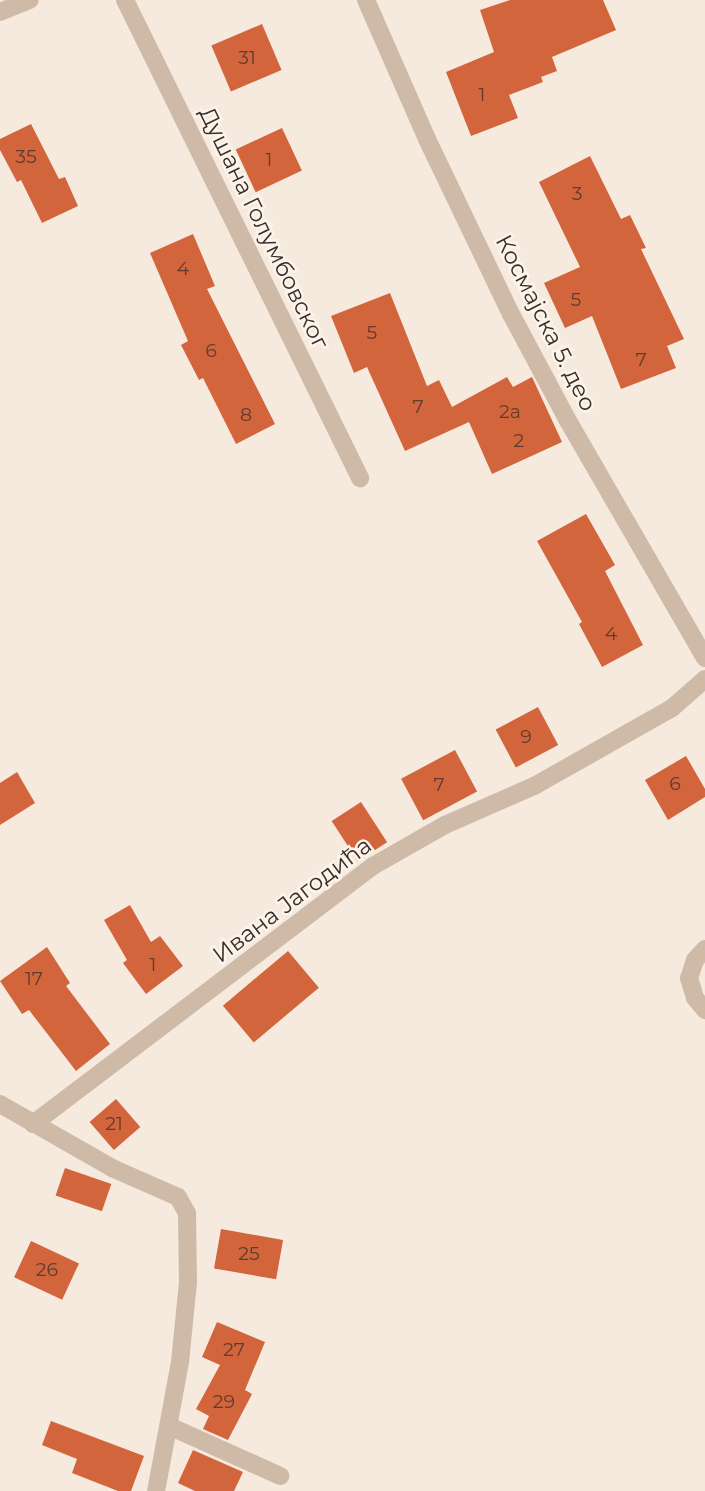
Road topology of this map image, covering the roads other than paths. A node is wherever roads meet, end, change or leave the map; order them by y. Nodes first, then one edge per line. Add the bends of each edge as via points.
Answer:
1 (125, 0) edge
2 (366, 0) edge
3 (22, 1) edge
4 (0, 12) edge
5 (360, 478) dead end
6 (705, 658) edge
7 (705, 678) edge
8 (705, 949) edge
9 (705, 1010) edge
10 (0, 1104) edge
11 (33, 1124) junction
12 (169, 1426) junction
13 (280, 1476) dead end
14 (156, 1491) edge

1 - 5 street, Душана Голумбовског
2 - 6 street, Космајска 5. део via 512,314
3 - 4 street
7 - 11 street, Ивана Јагодића via 661,714 536,785 445,825 373,866
8 - 9 street via 689,978 695,998
10 - 11 street
11 - 12 street via 112,1168 178,1197 187,1213 188,1282
12 - 13 street
12 - 14 street

